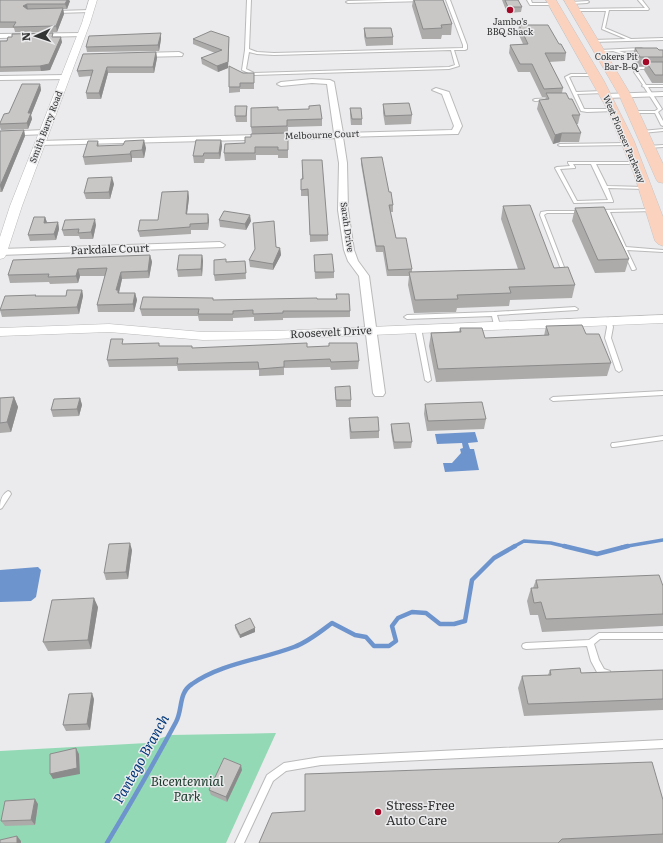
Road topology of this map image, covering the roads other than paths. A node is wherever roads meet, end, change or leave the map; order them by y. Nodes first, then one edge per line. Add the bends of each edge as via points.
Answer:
1 (93, 0) edge
2 (249, 0) edge
3 (393, 0) edge
4 (425, 0) edge
5 (448, 0) edge
6 (529, 0) edge
7 (640, 0) edge
8 (587, 1) edge
9 (348, 2) dead end
10 (552, 2) edge
11 (571, 3) edge
12 (592, 10) junction
13 (608, 10) junction
14 (90, 11) junction
15 (51, 12) edge
16 (81, 35) junction
17 (0, 36) edge
18 (663, 39) edge
19 (633, 40) junction
20 (655, 40) junction
21 (663, 43) edge
22 (596, 46) junction
23 (644, 49) edge
24 (247, 50) junction
25 (452, 50) junction
26 (613, 51) junction
27 (179, 54) dead end
28 (648, 54) edge
29 (134, 55) edge
30 (609, 68) junction
31 (663, 68) edge
32 (636, 72) dead end
33 (594, 75) junction
34 (65, 77) junction
35 (0, 78) edge
36 (281, 84) dead end
37 (644, 86) junction
38 (663, 86) edge
39 (436, 90) dead end
40 (574, 93) junction
41 (605, 94) junction
42 (663, 94) edge
43 (625, 95) junction
44 (651, 95) junction
45 (577, 98) junction
46 (556, 99) edge
47 (570, 99) edge
48 (536, 100) dead end
49 (613, 110) junction
50 (660, 110) edge
51 (633, 112) junction
52 (663, 125) edge
53 (663, 130) edge
54 (44, 132) junction
55 (642, 132) junction
56 (0, 134) edge
57 (339, 134) junction
58 (40, 143) junction
59 (628, 144) junction
60 (560, 145) dead end
61 (663, 146) edge
62 (648, 147) junction
63 (593, 163) junction
64 (636, 163) junction
65 (663, 179) edge
66 (605, 187) junction
67 (645, 188) junction
68 (653, 210) junction
69 (585, 211) edge
70 (592, 211) edge
71 (607, 211) junction
72 (3, 237) edge
73 (663, 241) edge
74 (220, 245) dead end
75 (624, 248) junction
76 (663, 251) edge
77 (0, 253) edge
78 (562, 267) edge
79 (634, 269) dead end
80 (575, 309) dead end
81 (407, 317) dead end
82 (496, 319) junction
83 (663, 319) edge
84 (608, 320) junction
85 (462, 321) junction
86 (418, 328) junction
87 (370, 330) junction
88 (0, 332) edge
89 (619, 370) dead end
90 (428, 380) dead end
91 (380, 393) dead end
92 (663, 393) edge
93 (553, 399) dead end
94 (663, 438) edge
95 (614, 445) dead end
96 (8, 494) dead end
97 (0, 506) edge
98 (663, 636) edge
99 (590, 643) junction
100 (526, 646) dead end
101 (617, 675) edge
102 (663, 744) edge
103 (239, 843) edge

1 - 14 street, Smith Barry Road
2 - 24 lane
3 - 4 lane
3 - 9 lane
5 - 25 lane via 465,45 465,49
6 - 10 lane via 531,4
7 - 13 lane via 647,9
8 - 11 lane
8 - 12 lane
10 - 33 main road, West Pioneer Parkway
11 - 12 lane
11 - 22 main road, West Pioneer Parkway
12 - 13 lane
13 - 19 lane via 603,28
14 - 15 lane
14 - 16 street, Smith Barry Road
16 - 17 street
16 - 34 street, Smith Barry Road via 77,55
18 - 20 lane
19 - 20 lane
19 - 22 lane
20 - 21 lane
22 - 26 lane
22 - 30 main road, West Pioneer Parkway
23 - 26 lane
24 - 25 lane via 274,54
24 - 25 lane via 244,70 253,74 449,68 458,66
26 - 28 lane
27 - 29 street
30 - 31 lane
30 - 43 main road, West Pioneer Parkway
32 - 37 lane
33 - 40 lane via 568,76
33 - 41 main road, West Pioneer Parkway
34 - 35 street
34 - 54 street, Smith Barry Road
36 - 57 street, Sarah Drive via 309,80 330,82
37 - 38 lane
37 - 44 lane
39 - 57 street, Melbourne Court via 445,92 458,126 454,132
40 - 41 lane
40 - 45 lane
41 - 43 street
41 - 49 main road, West Pioneer Parkway
42 - 44 street
43 - 44 street
43 - 51 main road, West Pioneer Parkway
44 - 50 lane
45 - 47 lane
45 - 49 lane via 584,111
46 - 48 lane
49 - 59 main road, West Pioneer Parkway
50 - 51 lane
50 - 52 lane
51 - 55 main road, West Pioneer Parkway
53 - 55 lane
54 - 56 street
54 - 58 street, Smith Barry Road
55 - 62 main road, West Pioneer Parkway
57 - 58 street, Melbourne Court
57 - 87 street, Sarah Drive via 344,163 343,210 348,250 364,276
58 - 72 street, Smith Barry Road
59 - 60 lane
59 - 64 main road, West Pioneer Parkway
61 - 62 lane
62 - 65 main road, West Pioneer Parkway via 656,159
63 - 64 lane
63 - 66 lane
63 - 66 lane via 570,162 573,167 557,168 576,202 611,202
64 - 67 main road, West Pioneer Parkway
66 - 67 lane
67 - 68 main road, West Pioneer Parkway
68 - 71 lane
68 - 73 main road, West Pioneer Parkway
69 - 78 lane via 542,213
70 - 71 lane
71 - 75 lane
72 - 77 street, Smith Barry Road
74 - 77 street, Parkdale Court
75 - 76 lane
75 - 79 lane
80 - 82 lane
81 - 85 lane
82 - 84 street, Roosevelt Drive
82 - 85 street, Roosevelt Drive
83 - 84 street, Roosevelt Drive
84 - 89 lane via 608,338
85 - 86 street, Roosevelt Drive
86 - 87 street, Roosevelt Drive
86 - 90 lane
87 - 88 street, Roosevelt Drive via 203,336 109,328
87 - 91 street, Sarah Drive
92 - 93 lane
94 - 95 lane
96 - 97 lane
98 - 99 lane via 599,636
99 - 100 lane
99 - 101 lane via 597,673
102 - 103 lane via 301,763 284,767 270,778

